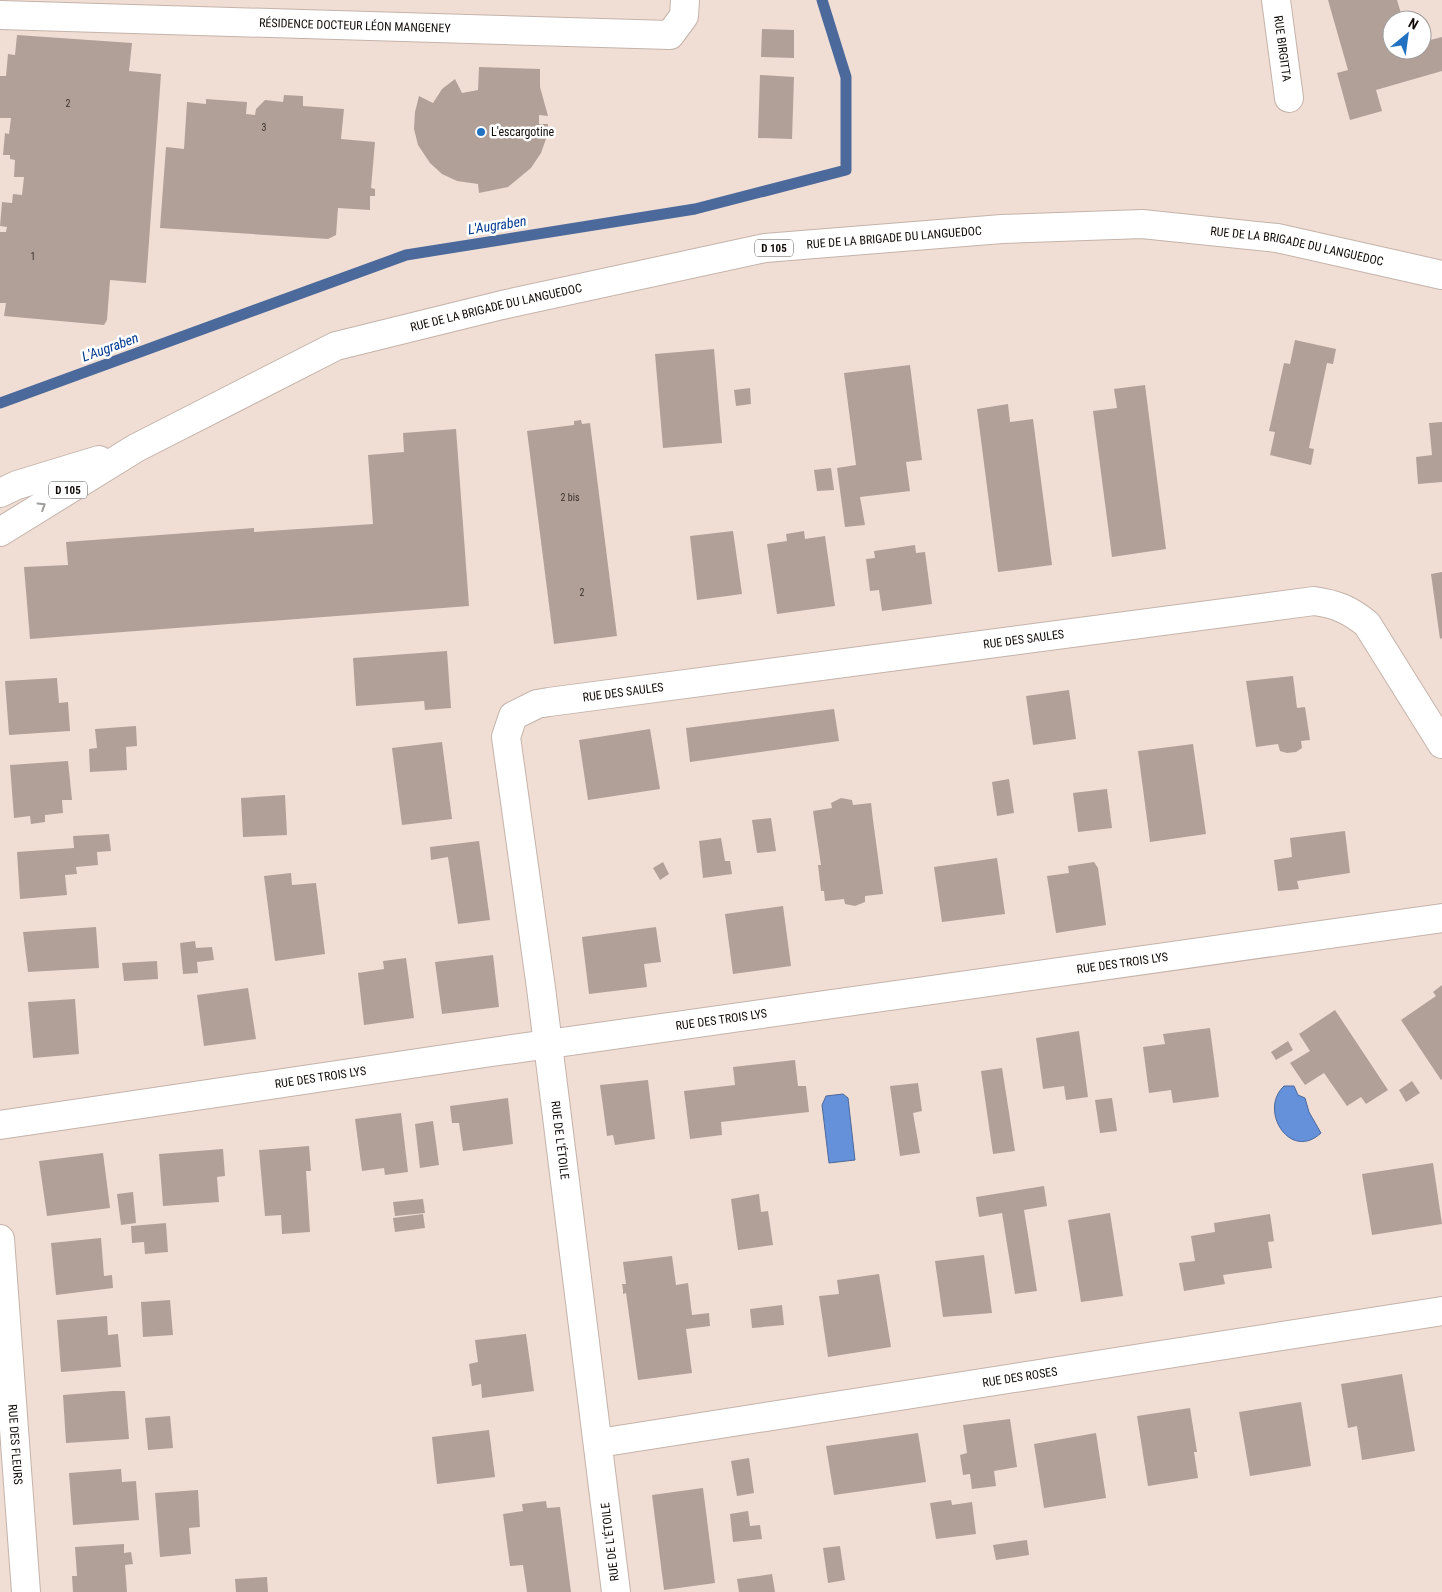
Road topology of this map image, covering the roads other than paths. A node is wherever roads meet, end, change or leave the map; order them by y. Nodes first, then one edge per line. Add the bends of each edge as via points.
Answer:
1 (685, 0) edge
2 (1276, 0) edge
3 (0, 15) edge
4 (1289, 98) dead end
5 (1442, 275) edge
6 (136, 448) junction
7 (0, 493) edge
8 (0, 532) edge
9 (537, 704) joint
10 (1442, 744) edge
11 (1442, 918) edge
12 (548, 1044) junction
13 (0, 1125) edge
14 (0, 1239) edge
15 (1442, 1312) edge
16 (598, 1442) junction
17 (26, 1592) edge
18 (616, 1592) edge

1 - 3 street, RÉSIDENCE DOCTEUR LÉON MANGENEY via 684,16 670,35
2 - 4 street, RUE BIRGITTA
5 - 6 street, RUE DE LA BRIGADE DU LANGUEDOC / D 105 via 1277,238 1142,224 1002,228 765,248 502,305 336,346
6 - 7 street, RUE DE LA BRIGADE DU LANGUEDOC / D 105
8 -> 6 street, RUE DE LA BRIGADE DU LANGUEDOC / D 105
9 - 10 street, RUE DES SAULES via 1314,602 1336,604 1367,624
9 - 12 street, RUE DE L'ÉTOILE via 513,716 506,737
11 - 12 street, RUE DES TROIS LYS
12 - 13 street, RUE DES TROIS LYS
12 - 16 street, RUE DE L'ÉTOILE
14 - 17 street, RUE DES FLEURS
15 - 16 street, RUE DES ROSES
16 - 18 street, RUE DE L'ÉTOILE

